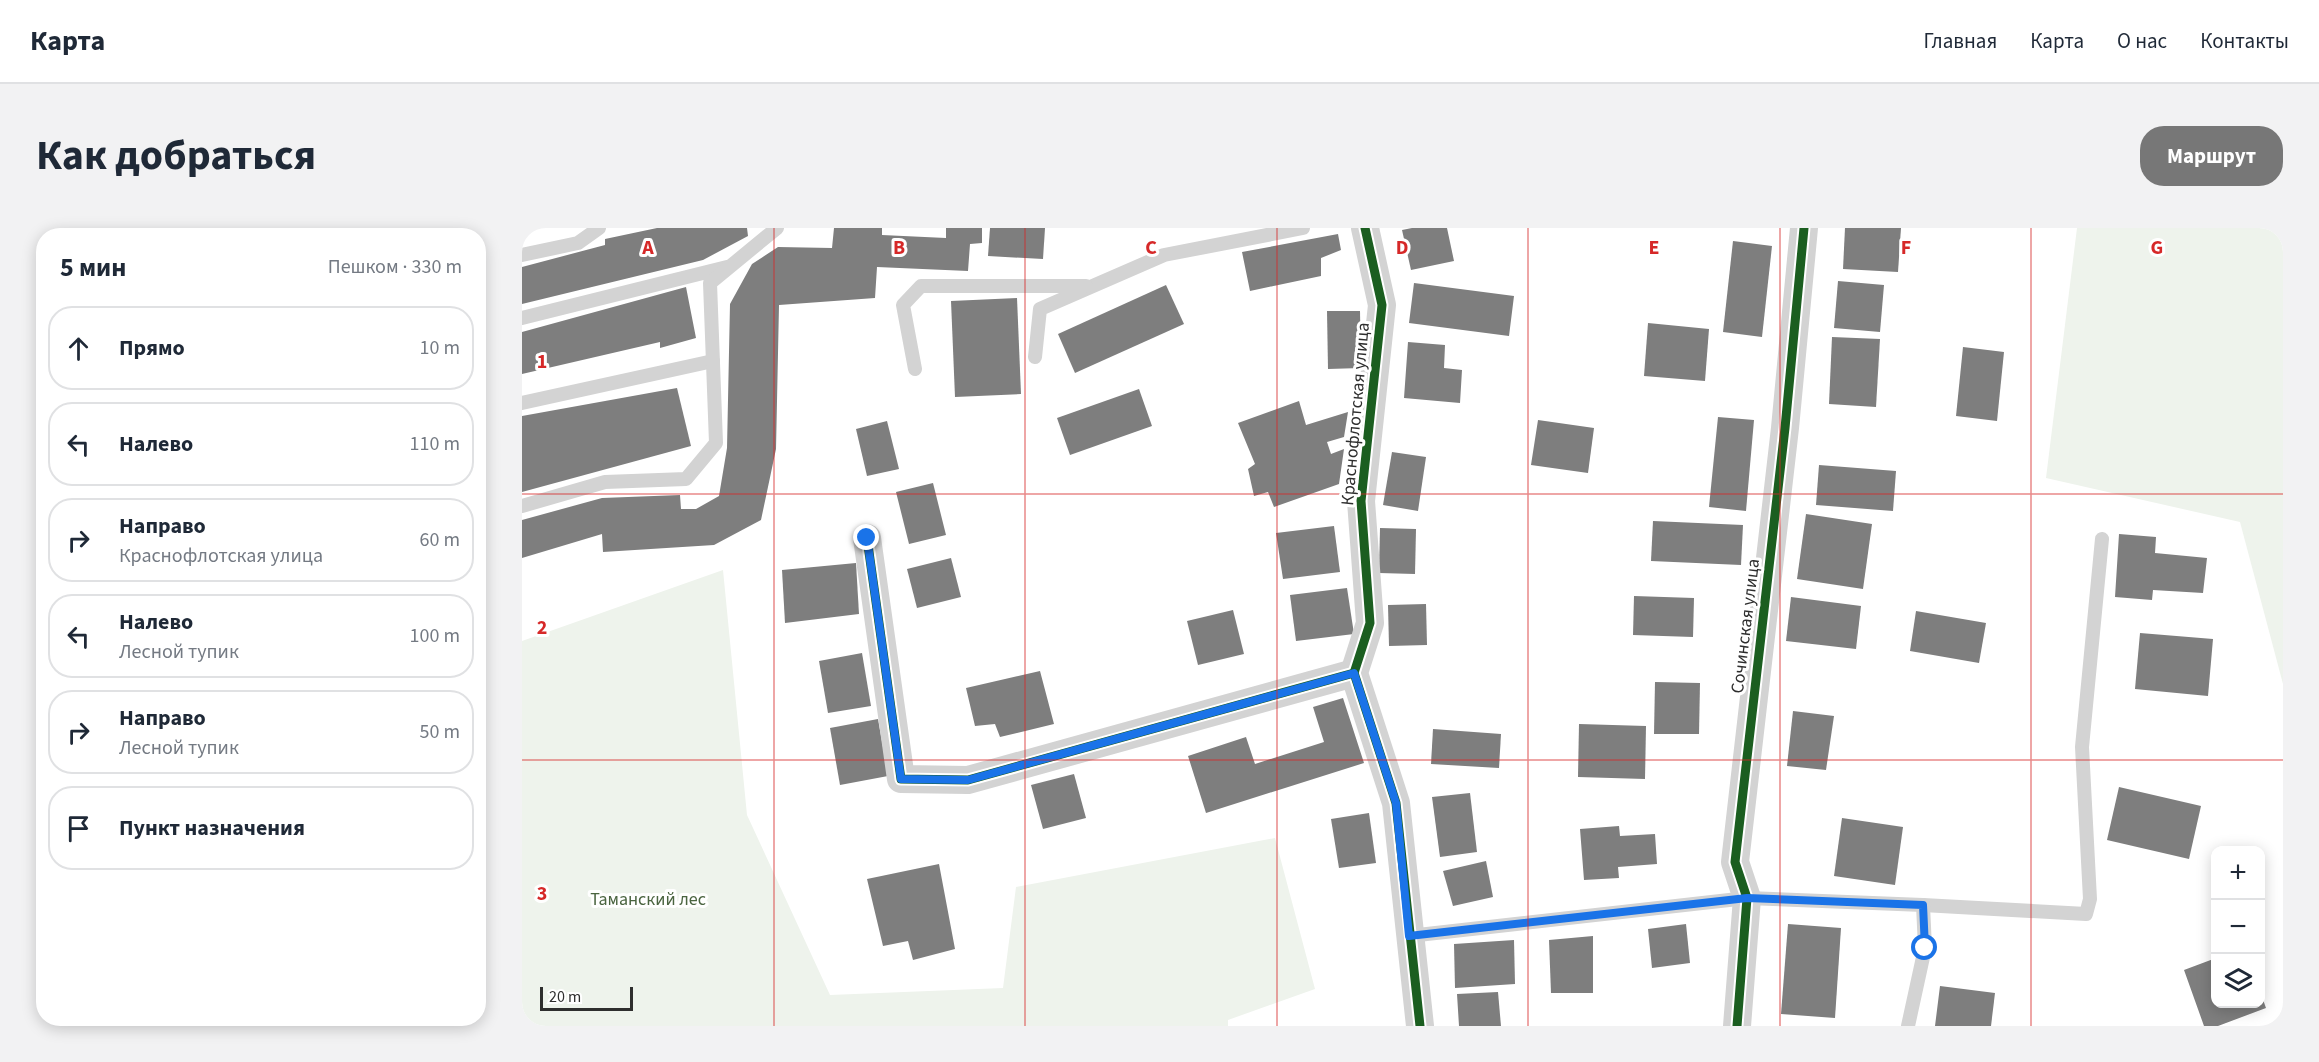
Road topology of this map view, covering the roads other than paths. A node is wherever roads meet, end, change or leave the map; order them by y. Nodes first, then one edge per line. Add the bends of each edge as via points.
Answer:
1 (598, 228) edge
2 (777, 228) edge
3 (1303, 228) edge
4 (1365, 228) edge
5 (1804, 228) edge
6 (522, 255) edge
7 (731, 266) junction
8 (1091, 286) junction
9 (522, 318) edge
10 (1035, 357) dead end
11 (713, 361) junction
12 (915, 369) dead end
13 (522, 403) edge
14 (522, 506) edge
15 (867, 538) dead end
16 (2102, 539) dead end
17 (1354, 673) junction
18 (1747, 898) junction
19 (1923, 905) junction
20 (1409, 936) junction
21 (1420, 1026) edge
22 (1737, 1026) edge
23 (1908, 1026) edge

1 - 6 lane via 578,243
2 - 7 lane
3 - 8 lane via 1164,255
4 - 17 street, Краснофлотская улица via 1382,304 1361,501 1370,623
5 - 18 street, Сочинская улица via 1735,862
7 - 9 lane
7 - 11 lane via 710,283
8 - 10 lane via 1040,309
8 - 12 lane via 921,286 903,305
11 - 13 lane
11 - 14 lane via 716,443 686,479 605,482
15 - 17 street via 901,779 968,780
16 - 19 lane via 2082,747 2090,899 2086,915
17 - 20 street via 1396,803
18 - 19 lane
18 - 20 lane
18 - 22 street, Сочинская улица
19 - 23 lane via 1925,948
20 - 21 street

